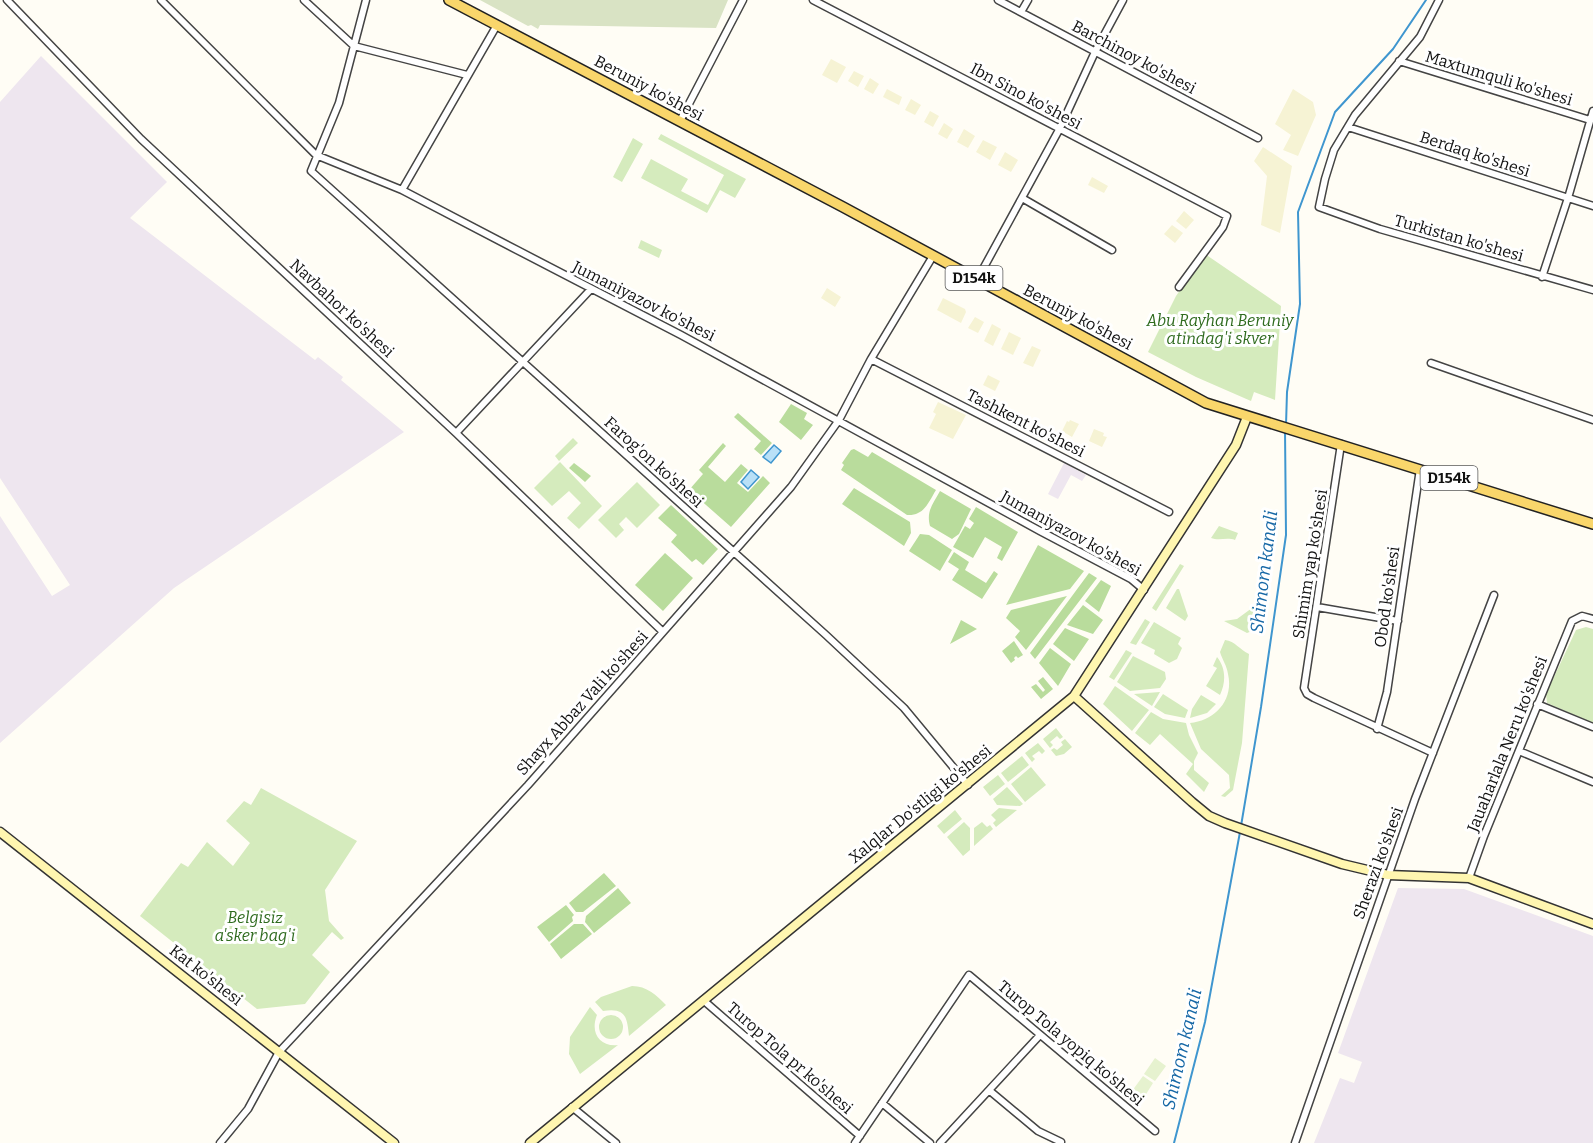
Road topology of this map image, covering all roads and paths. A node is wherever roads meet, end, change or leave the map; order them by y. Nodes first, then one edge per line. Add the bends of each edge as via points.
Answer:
1 (7, 0) edge
2 (160, 0) edge
3 (304, 0) edge
4 (366, 0) edge
5 (450, 0) edge
6 (743, 0) edge
7 (813, 0) edge
8 (998, 0) edge
9 (1028, 0) edge
10 (1123, 0) edge
11 (1439, 0) edge
12 (1021, 12) junction
13 (497, 26) junction
14 (354, 46) junction
15 (1095, 52) junction
16 (1399, 62) junction
17 (467, 75) junction
18 (1592, 116) edge
19 (680, 121) junction
20 (1348, 127) junction
21 (1060, 128) junction
22 (1258, 138) dead end
23 (316, 155) junction
24 (402, 190) junction
25 (1022, 198) junction
26 (1568, 198) junction
27 (1593, 206) edge
28 (1112, 249) dead end
29 (933, 256) junction
30 (1542, 277) junction
31 (977, 280) junction
32 (1179, 287) dead end
33 (591, 289) junction
34 (1593, 290) edge
35 (871, 359) junction
36 (523, 362) junction
37 (1431, 363) dead end
38 (1247, 417) junction
39 (839, 420) junction
40 (1593, 420) edge
41 (456, 433) junction
42 (1341, 444) junction
43 (1420, 469) junction
44 (1168, 512) dead end
45 (1593, 524) edge
46 (734, 553) junction
47 (1144, 590) junction
48 (1494, 595) dead end
49 (1317, 607) junction
50 (1593, 619) edge
51 (1398, 621) junction
52 (663, 632) junction
53 (1074, 696) junction
54 (1537, 704) junction
55 (1593, 727) edge
56 (1377, 729) junction
57 (1519, 751) junction
58 (1433, 753) junction
59 (1593, 782) edge
60 (968, 785) junction
61 (0, 831) edge
62 (1388, 874) junction
63 (1469, 878) junction
64 (1593, 924) edge
65 (704, 1000) junction
66 (1040, 1035) junction
67 (279, 1052) junction
68 (990, 1091) junction
69 (882, 1103) junction
70 (572, 1107) junction
71 (1155, 1131) dead end
72 (860, 1136) junction
73 (1061, 1142) dead end
74 (220, 1143) edge
75 (394, 1143) edge
76 (530, 1143) edge
77 (616, 1143) edge
78 (855, 1143) edge
79 (930, 1143) edge
80 (940, 1143) edge
81 (1295, 1143) edge

1 - 41 street, Navbahor ko'shesi via 141,139
2 - 23 street, Jumaniyazov ko'shesi
3 - 14 street
4 - 14 street
5 - 13 main road, Beruniy ko'shesi / D154k
6 - 19 street
7 - 21 street, Ibn Sino ko'shesi
8 - 12 street, Barchinoy ko'shesi
9 - 12 street
10 - 15 street
11 - 16 street via 1420,37
12 - 15 street, Barchinoy ko'shesi
13 - 17 street
13 - 19 main road, Beruniy ko'shesi / D154k
14 - 17 street
14 - 23 street via 339,103
15 - 21 street
15 - 22 street, Barchinoy ko'shesi
16 - 18 street, Maxtumquli ko'shesi
16 - 20 street
17 - 24 street
18 - 26 street
19 - 29 main road, Beruniy ko'shesi / D154k
20 - 26 street, Berdaq ko'shesi
20 - 30 street, Turkistan ko'shesi via 1334,150 1319,207
21 - 25 street
21 - 32 street, Ibn Sino ko'shesi via 1227,216
23 - 24 street, Jumaniyazov ko'shesi
23 - 36 street, Farog'on ko'shesi via 311,171
24 - 33 street, Jumaniyazov ko'shesi
25 - 28 street
25 - 31 street
26 - 27 street, Berdaq ko'shesi
26 - 30 street
29 - 31 main road, Beruniy ko'shesi / D154k
29 - 35 street, Shayx Abbaz Vali ko'shesi
30 - 34 street, Turkistan ko'shesi
31 - 38 main road, Beruniy ko'shesi / D154k via 1206,403
33 - 36 street
33 - 39 street, Jumaniyazov ko'shesi
35 - 39 street, Shayx Abbaz Vali ko'shesi
35 - 44 street, Tashkent ko'shesi
36 - 41 street
36 - 46 street, Farog'on ko'shesi
37 - 40 street
38 - 42 main road, Beruniy ko'shesi / D154k
38 - 47 street, Xalqlar Do'stligi ko'shesi via 1236,445
39 - 46 street, Shayx Abbaz Vali ko'shesi via 790,487
39 - 47 street, Jumaniyazov ko'shesi via 1131,579
41 - 52 street, Navbahor ko'shesi
42 - 43 main road, Beruniy ko'shesi / D154k
42 - 49 street, Shimim yap ko'shesi
43 - 45 main road, Beruniy ko'shesi / D154k
43 - 51 street, Obod ko'shesi
46 - 52 street, Shayx Abbaz Vali ko'shesi
46 - 60 street, Farog'on ko'shesi via 904,708
47 - 53 street, Xalqlar Do'stligi ko'shesi
48 - 58 street, Sherazi ko'shesi
49 - 51 street
49 - 56 street, Shimim yap ko'shesi via 1304,688 1314,698
50 - 54 street, Jauaharlala Neru ko'shesi via 1582,616 1572,621
51 - 56 street, Obod ko'shesi via 1388,692
52 - 67 street, Shayx Abbaz Vali ko'shesi
53 - 60 street, Xalqlar Do'stligi ko'shesi
53 - 62 street via 1209,816 1341,864
54 - 55 street
54 - 57 street, Jauaharlala Neru ko'shesi
56 - 58 street
57 - 59 street
57 - 63 street, Jauaharlala Neru ko'shesi
58 - 62 street, Sherazi ko'shesi
60 - 65 street, Xalqlar Do'stligi ko'shesi
61 - 67 street, Kat ko'shesi
62 - 63 street
62 - 81 street, Sherazi ko'shesi
63 - 64 street
65 - 70 street, Xalqlar Do'stligi ko'shesi
65 - 72 street, Turop Tola pr ko'shesi
66 - 68 street
66 - 69 street, Turop Tola yopiq ko'shesi via 969,975
66 - 71 street, Turop Tola yopiq ko'shesi
67 - 74 street, Shayx Abbaz Vali ko'shesi via 248,1109
67 - 75 street, Kat ko'shesi
68 - 73 street via 1038,1131
68 - 80 street
69 - 72 street
69 - 79 street
70 - 76 street, Xalqlar Do'stligi ko'shesi
70 - 77 street
72 - 78 street

